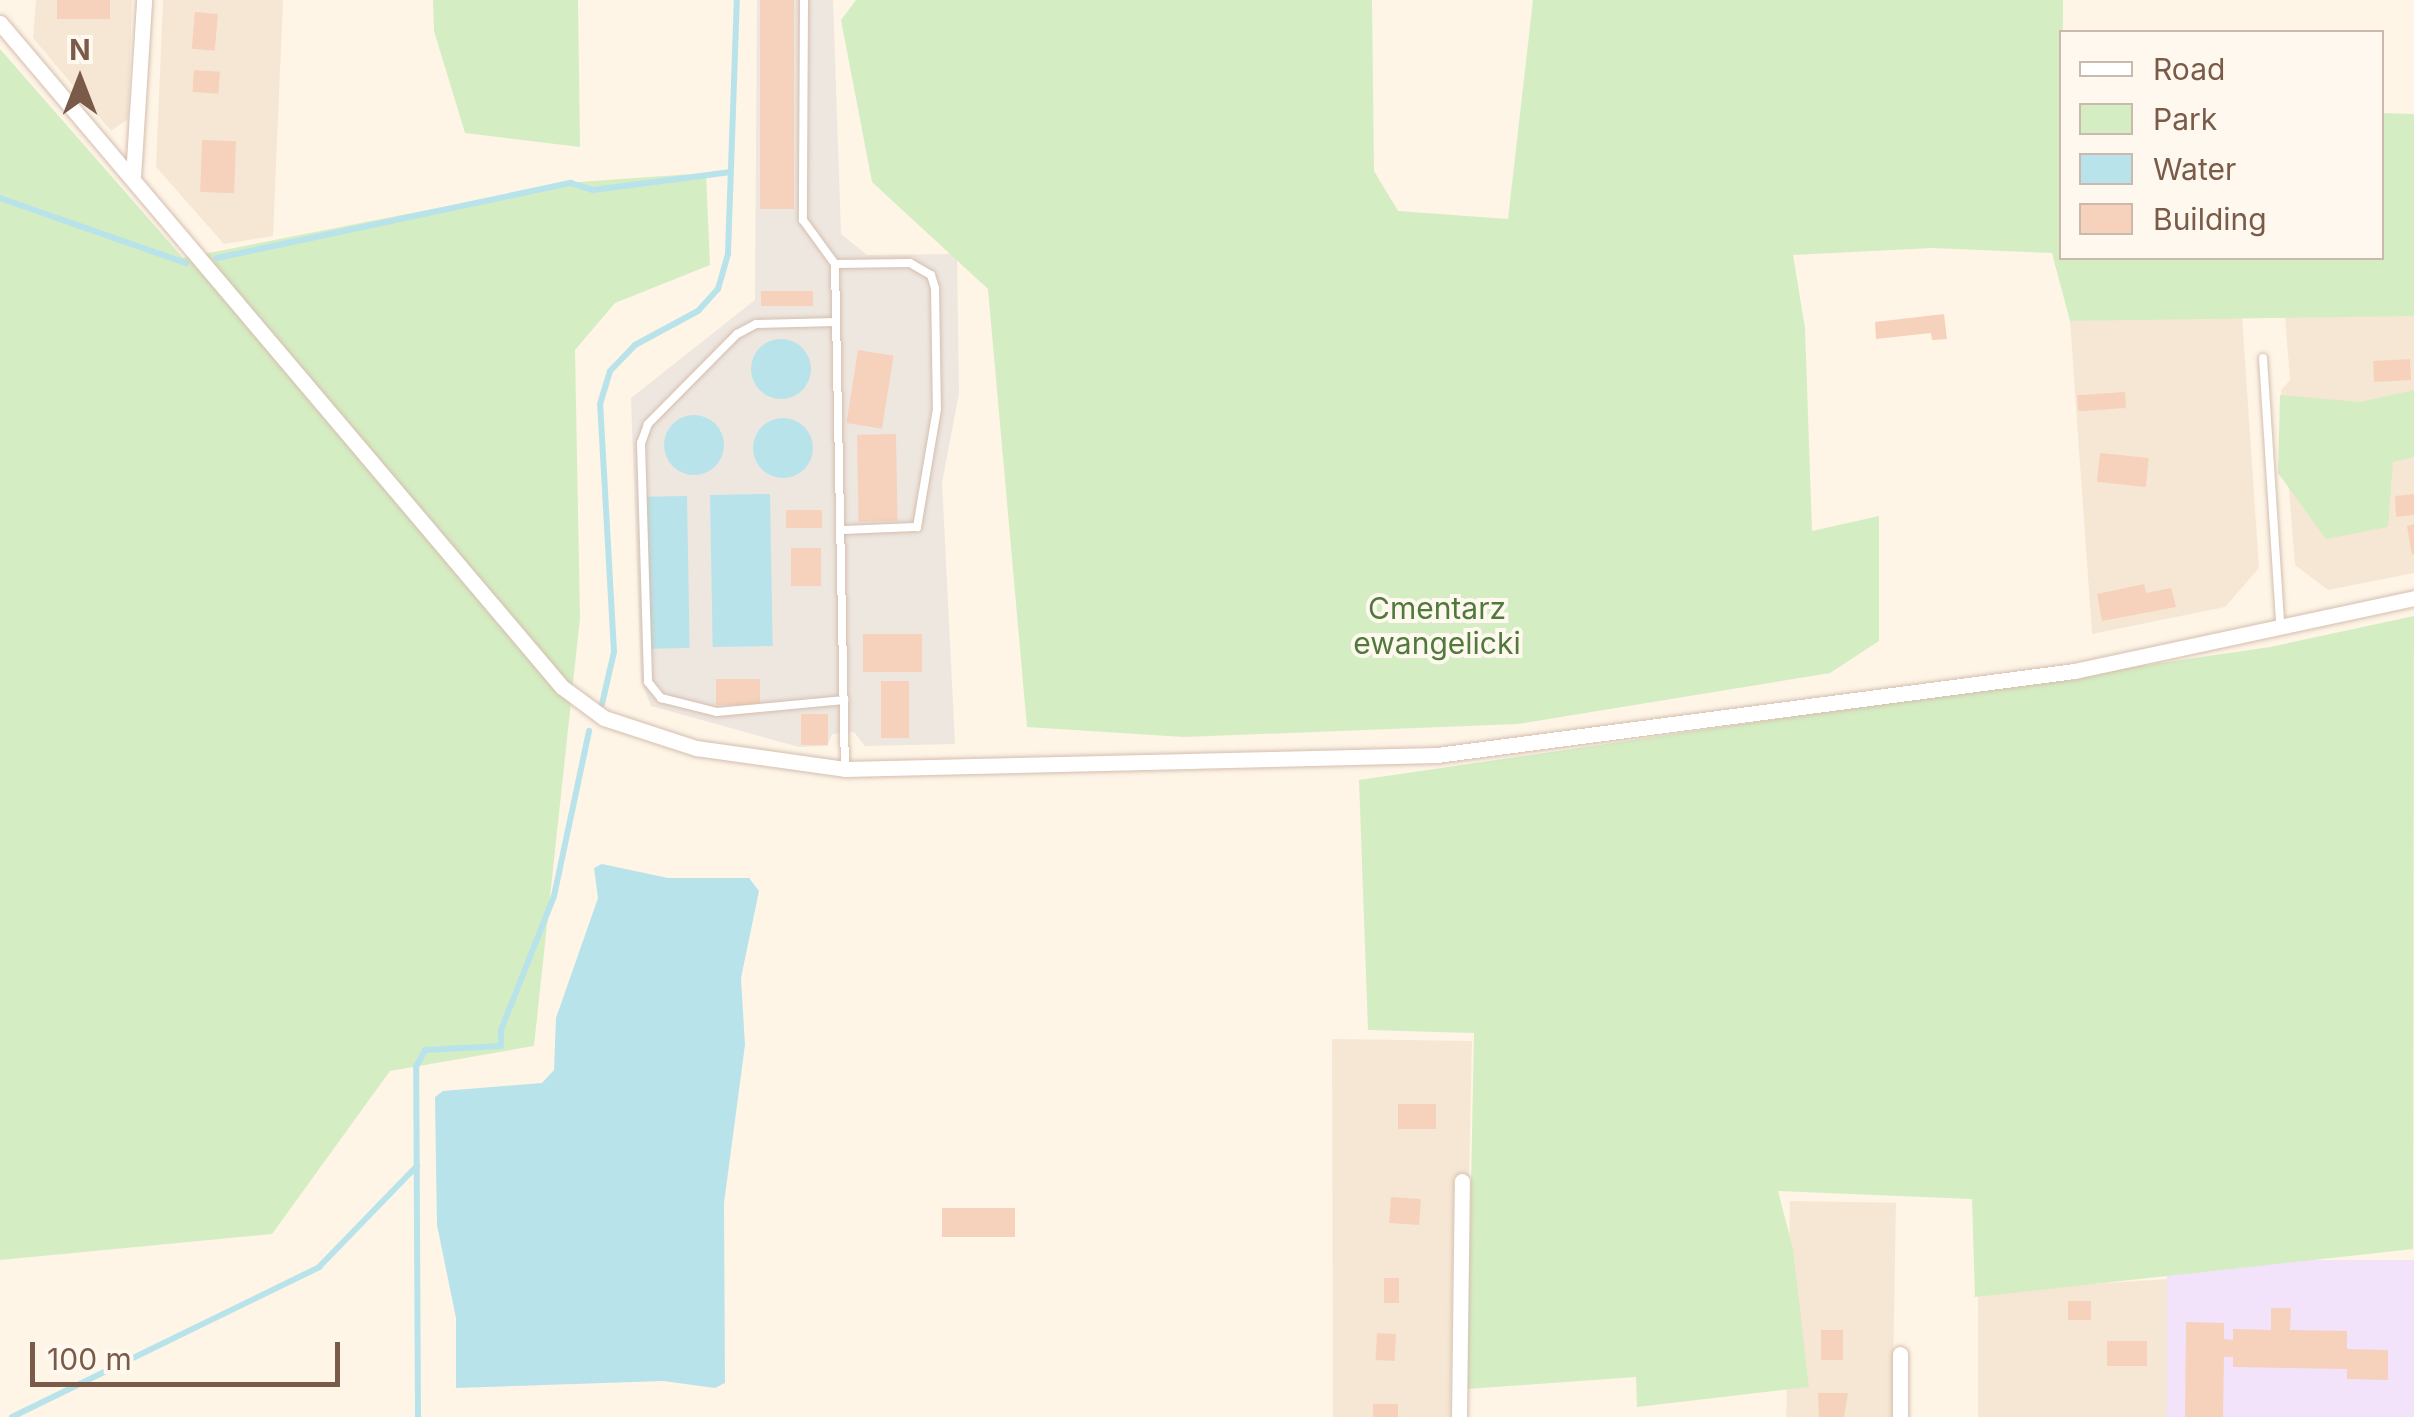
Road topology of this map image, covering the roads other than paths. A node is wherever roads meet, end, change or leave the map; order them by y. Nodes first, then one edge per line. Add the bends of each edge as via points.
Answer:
1 (144, 0) edge
2 (804, 0) edge
3 (0, 23) edge
4 (134, 177) junction
5 (835, 264) junction
6 (836, 322) junction
7 (2263, 358) dead end
8 (842, 530) junction
9 (2414, 598) edge
10 (2280, 624) junction
11 (844, 700) junction
12 (845, 768) junction
13 (1462, 1182) dead end
14 (1900, 1354) dead end
15 (1459, 1417) edge
16 (1900, 1417) edge

1 - 4 street
2 - 5 lane via 803,220
3 - 4 street
4 - 12 street via 581,707 635,732 696,748
5 - 6 lane
5 - 8 lane via 910,263 931,276 935,288 937,409 917,527
6 - 8 lane
6 - 11 lane via 756,324 737,334 648,424 640,443 648,682 661,698 717,712
7 - 10 lane
8 - 11 lane
9 - 10 street
10 - 12 street via 2074,671 1437,755
11 - 12 lane
13 - 15 street
14 - 16 street

